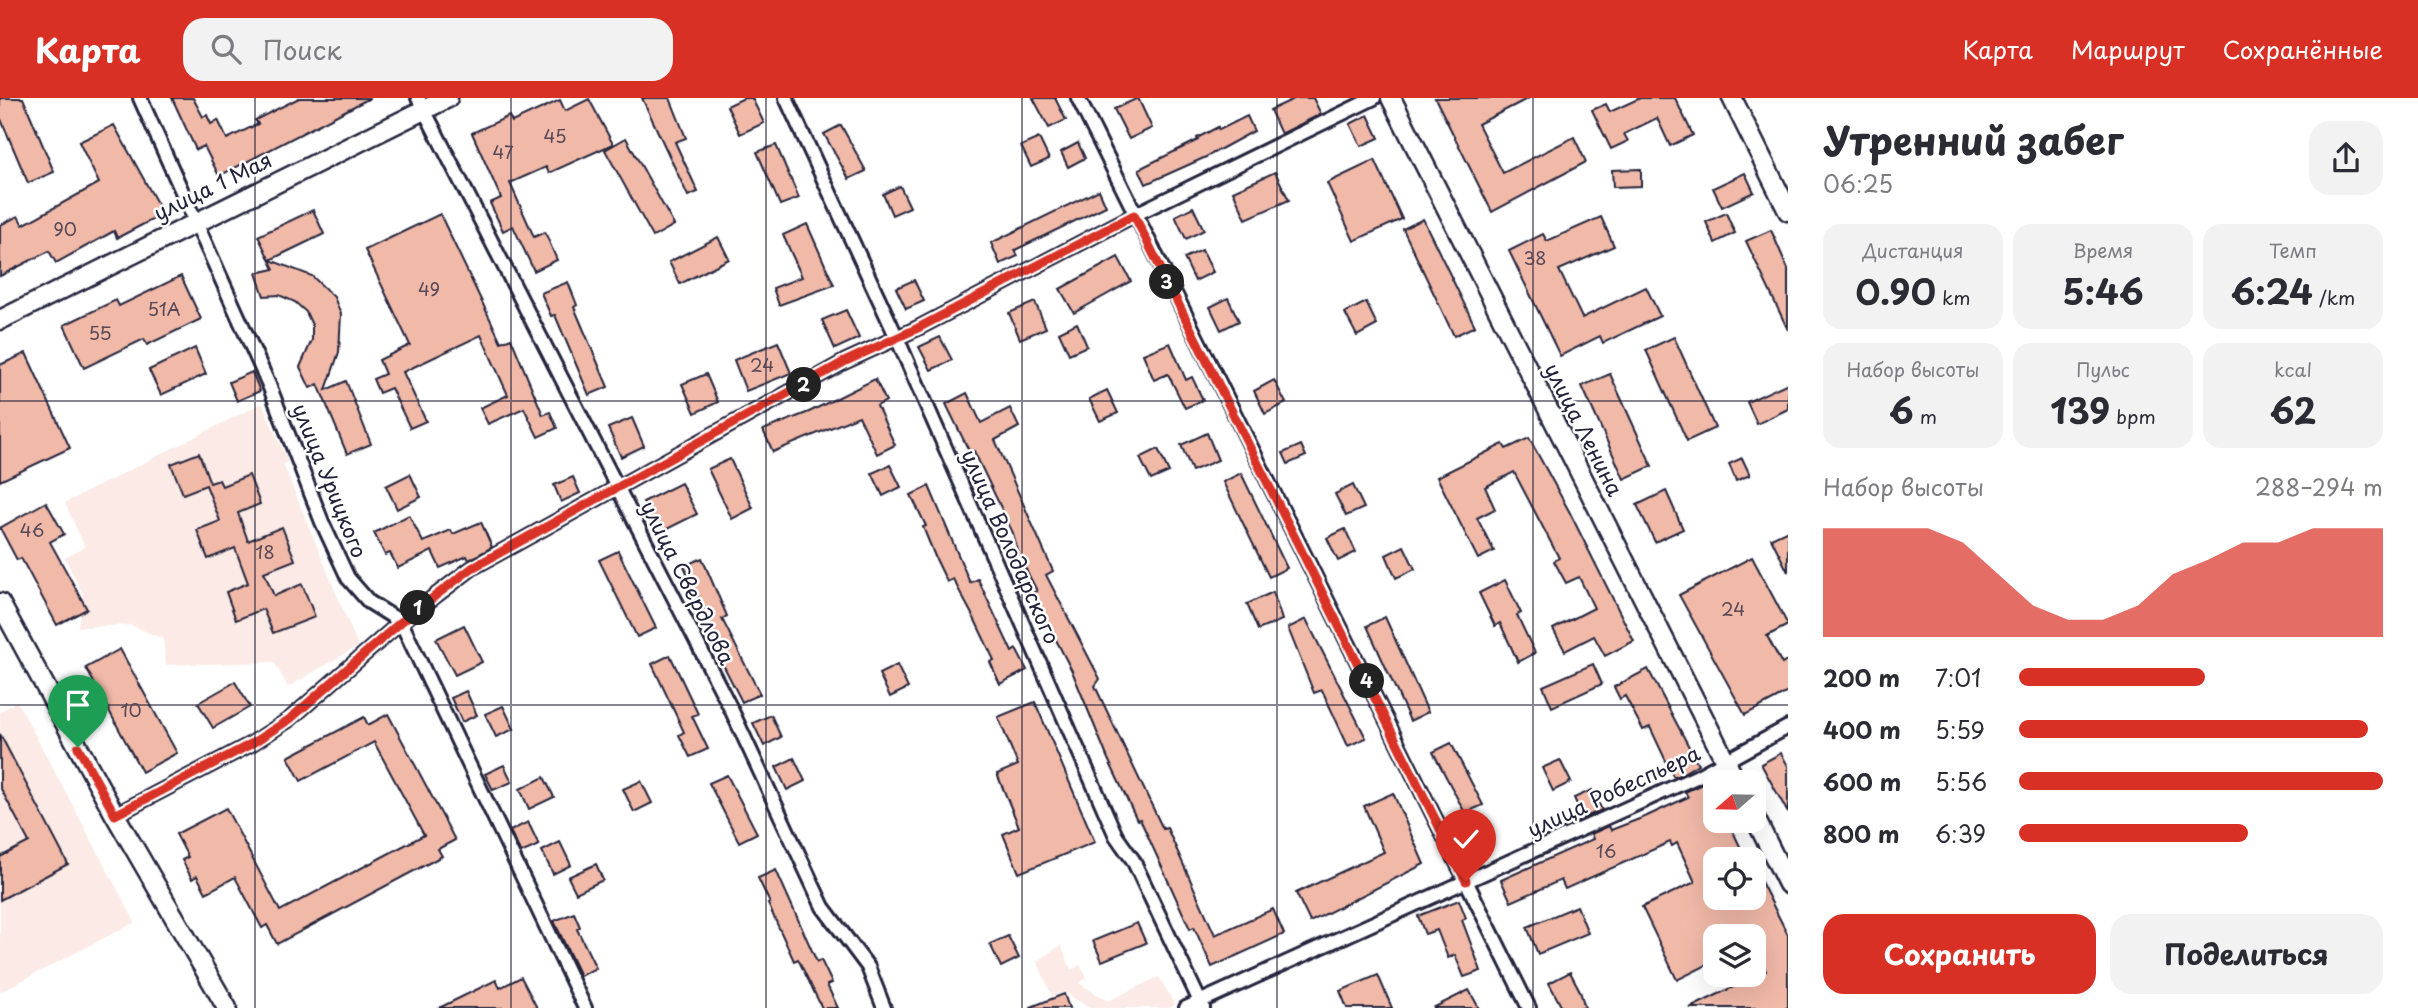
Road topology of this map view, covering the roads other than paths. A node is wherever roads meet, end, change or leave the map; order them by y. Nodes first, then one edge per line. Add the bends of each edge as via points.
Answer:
1 (140, 98) edge
2 (448, 98) edge
3 (786, 98) edge
4 (1079, 98) edge
5 (1374, 98) edge
6 (1391, 98) edge
7 (1732, 98) edge
8 (422, 104) edge
9 (1788, 211) edge
10 (1134, 215) junction
11 (194, 222) junction
12 (0, 320) edge
13 (897, 338) junction
14 (618, 490) junction
15 (0, 603) edge
16 (401, 622) junction
17 (1788, 727) edge
18 (1726, 761) junction
19 (1730, 770) edge
20 (115, 815) junction
21 (1762, 833) edge
22 (1466, 881) junction
23 (1788, 884) edge
24 (1202, 1005) edge
25 (227, 1008) edge
26 (585, 1008) edge
27 (884, 1008) edge
28 (1186, 1008) edge
29 (1529, 1008) edge

1 - 11 street, улица Урицкого
2 - 8 main road, улица 1 Мая
3 - 13 street, улица Володарского
4 - 10 street
5 - 10 street
6 - 18 main road, улица Ленина
7 - 9 main road
8 - 11 main road, улица 1 Мая
8 - 14 street, улица Свердлова
10 - 13 street
10 - 22 street
11 - 12 main road, улица 1 Мая
11 - 16 street, улица Урицкого via 269,385 348,578 369,602
13 - 14 street via 844,362
13 - 24 street, улица Володарского via 1116,836 1133,860
14 - 16 street via 472,568
14 - 27 street, улица Свердлова via 731,709 823,908 868,967
15 - 20 main road
16 - 20 street via 290,719
16 - 26 street
17 - 18 street, улица Робеспьера
18 - 19 main road, улица Ленина
18 - 22 street, улица Робеспьера
20 - 25 main road
21 - 23 main road
22 - 24 street, улица Робеспьера
22 - 29 street
24 - 28 street, улица Робеспьера

